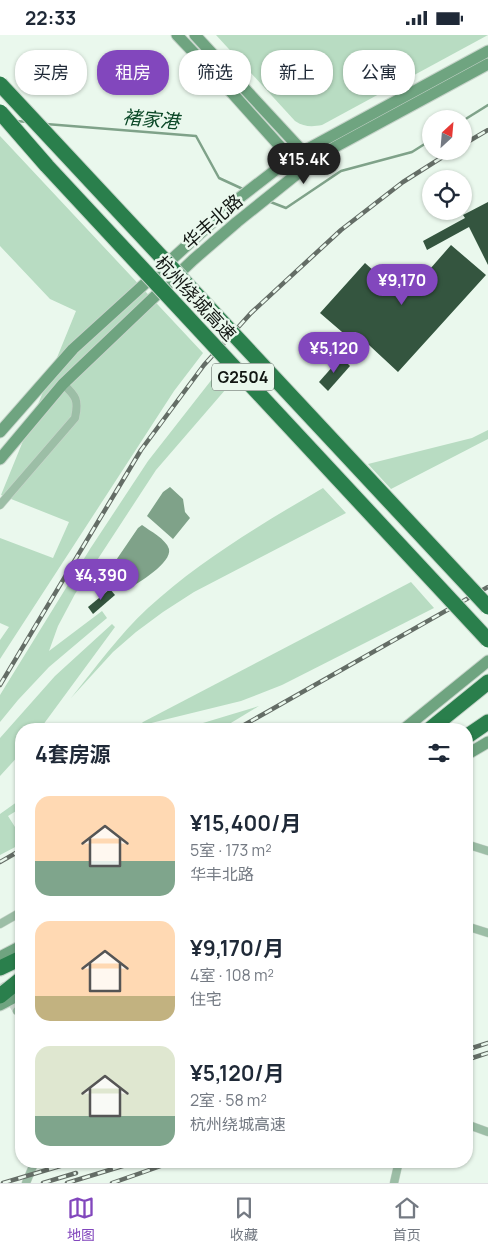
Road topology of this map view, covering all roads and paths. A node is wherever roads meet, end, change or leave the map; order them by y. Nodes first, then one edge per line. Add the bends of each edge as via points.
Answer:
1 (177, 35) edge
2 (195, 35) edge
3 (488, 51) edge
4 (488, 64) edge
5 (0, 84) edge
6 (0, 112) edge
7 (302, 151) junction
8 (290, 158) junction
9 (312, 162) junction
10 (301, 170) junction
11 (63, 383) junction
12 (0, 432) edge
13 (0, 459) edge
14 (0, 505) edge
15 (488, 607) edge
16 (488, 640) edge
17 (488, 661) edge
18 (488, 682) edge
19 (488, 722) edge
20 (411, 723) edge
21 (437, 723) edge
22 (473, 732) edge
23 (488, 742) edge
24 (473, 751) edge
25 (473, 847) edge
26 (488, 851) edge
27 (15, 915) edge
28 (0, 924) edge
29 (473, 929) edge
30 (488, 933) edge
31 (15, 949) edge
32 (0, 957) edge
33 (15, 960) edge
34 (0, 968) edge
35 (15, 984) edge
36 (0, 996) edge
37 (15, 997) edge
38 (0, 1005) edge
39 (473, 1127) edge
40 (488, 1132) edge
41 (32, 1168) edge
42 (397, 1168) edge
43 (26, 1183) edge
44 (394, 1183) edge

1 - 8 main road
2 - 7 main road
3 - 7 main road, 华丰北路
4 - 9 main road, 华丰北路
5 - 15 highway, 杭州绕城高速 / G2504, bridge
6 - 16 highway, 杭州绕城高速 / G2504, bridge
7 - 8 main road, 华丰北路
7 - 9 main road
8 - 10 main road
8 - 12 main road, 华丰北路 via 238,199 73,349
9 - 10 main road, 华丰北路
10 - 11 main road, 华丰北路 via 193,260
11 - 13 main road, 华丰北路
11 - 14 street via 75,395 75,418
17 - 20 main road
18 - 21 highway
19 - 22 highway
23 - 24 main road
25 - 26 street
27 - 28 street
29 - 30 street
31 - 32 main road
33 - 34 highway
35 - 36 highway
37 - 38 main road
39 - 40 street
41 - 43 street
42 - 44 street

